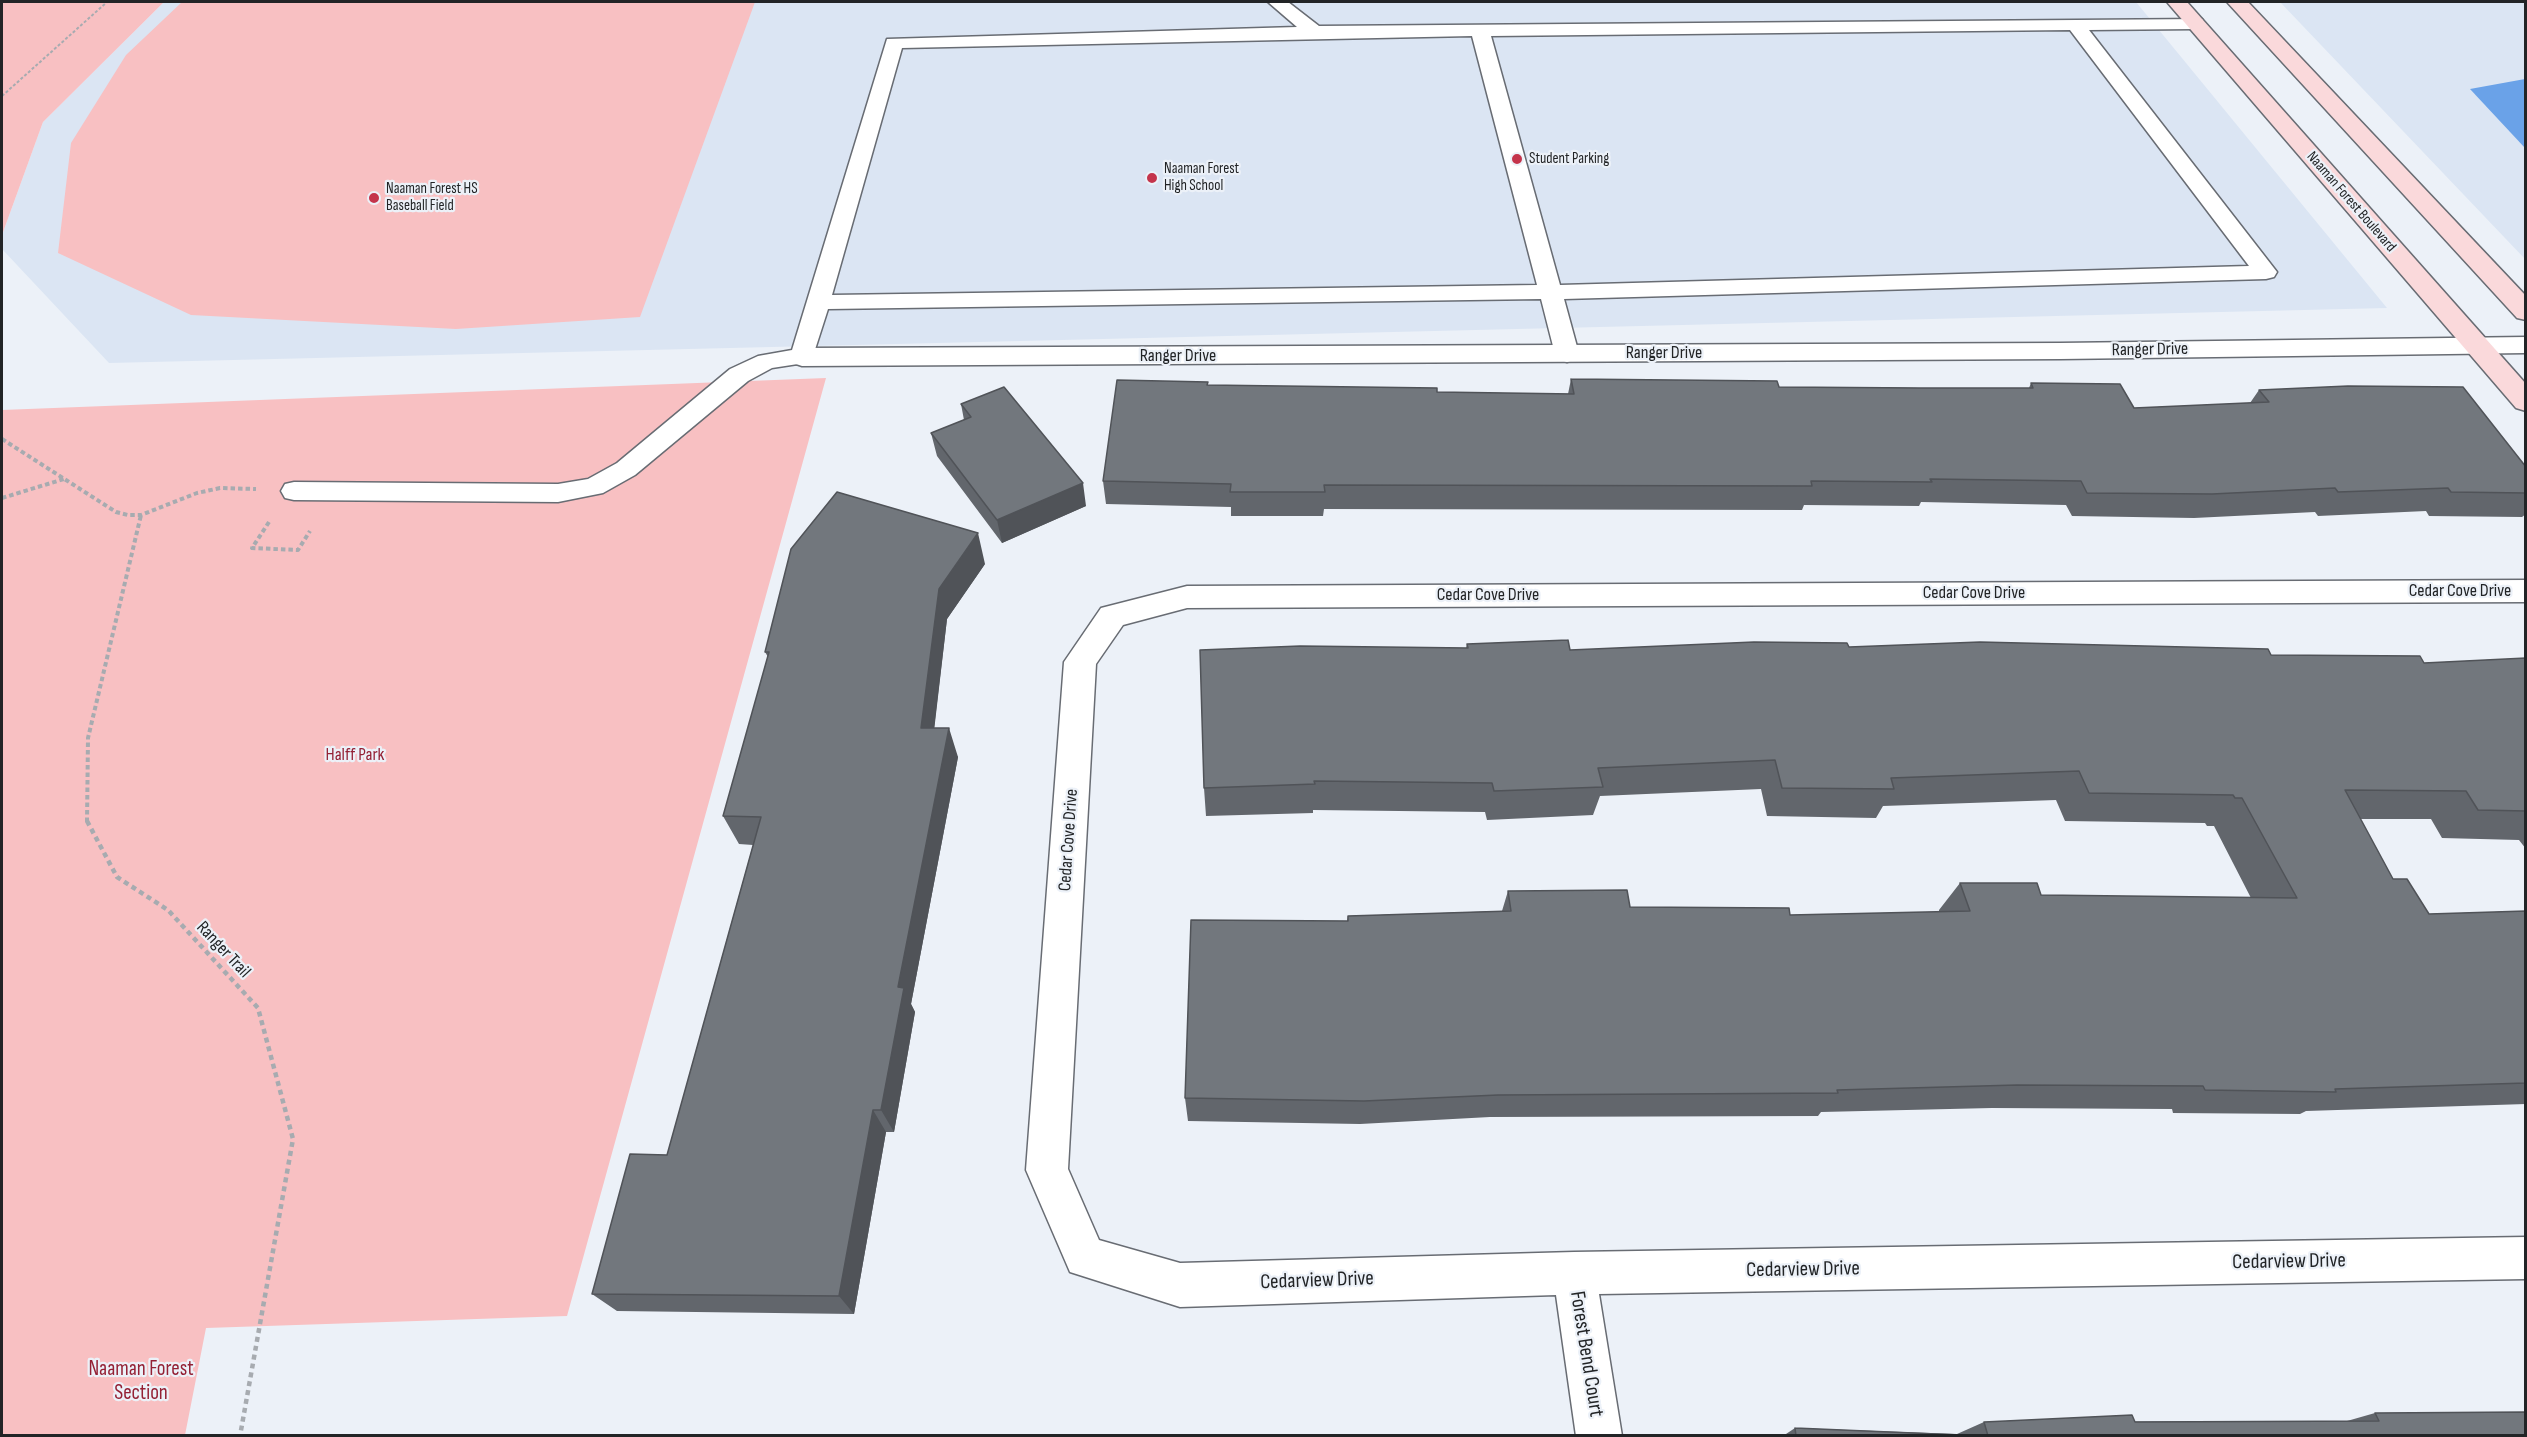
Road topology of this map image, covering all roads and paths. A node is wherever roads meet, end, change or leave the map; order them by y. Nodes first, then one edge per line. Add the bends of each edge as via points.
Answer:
1 (107, 2) edge
2 (1277, 2) edge
3 (2176, 2) edge
4 (2236, 2) edge
5 (2195, 23) junction
6 (2075, 24) junction
7 (1480, 30) junction
8 (1315, 32) junction
9 (2, 96) edge
10 (1551, 292) junction
11 (818, 302) junction
12 (2526, 312) edge
13 (2526, 345) edge
14 (2478, 347) junction
15 (1567, 354) junction
16 (802, 357) junction
17 (2526, 402) edge
18 (2, 440) edge
19 (65, 478) junction
20 (291, 491) junction
21 (2, 498) edge
22 (141, 515) junction
23 (298, 550) dead end
24 (2526, 591) edge
25 (1085, 1257) joint
26 (2526, 1258) edge
27 (1574, 1273) junction
28 (240, 1436) edge
29 (1599, 1436) edge

1 - 9 path
2 - 8 lane
3 - 5 main road, Naaman Forest Boulevard
4 - 12 main road
5 - 6 lane
5 - 14 main road, Naaman Forest Boulevard
6 - 7 lane
6 - 10 lane via 2266,272
7 - 8 lane
7 - 10 lane
8 - 11 lane via 894,43
10 - 11 lane
10 - 15 lane
11 - 16 lane
13 - 14 street, Ranger Drive
14 - 15 street, Ranger Drive
14 - 17 main road, Naaman Forest Boulevard
15 - 16 street, Ranger Drive
16 - 20 lane via 767,361 739,375 626,469 594,487 558,493
18 - 19 path
19 - 21 path
19 - 22 path via 117,513
20 - 22 path via 220,488
20 - 23 path via 252,548
22 - 28 path, Ranger Trail via 88,738 87,823 117,877 168,910 258,1008 293,1139
24 - 25 street, Cedar Cove Drive via 1187,597 1112,616 1080,662 1047,1170
25 - 27 street, Cedarview Drive via 1180,1285
26 - 27 street, Cedarview Drive
27 - 29 street, Forest Bend Court

